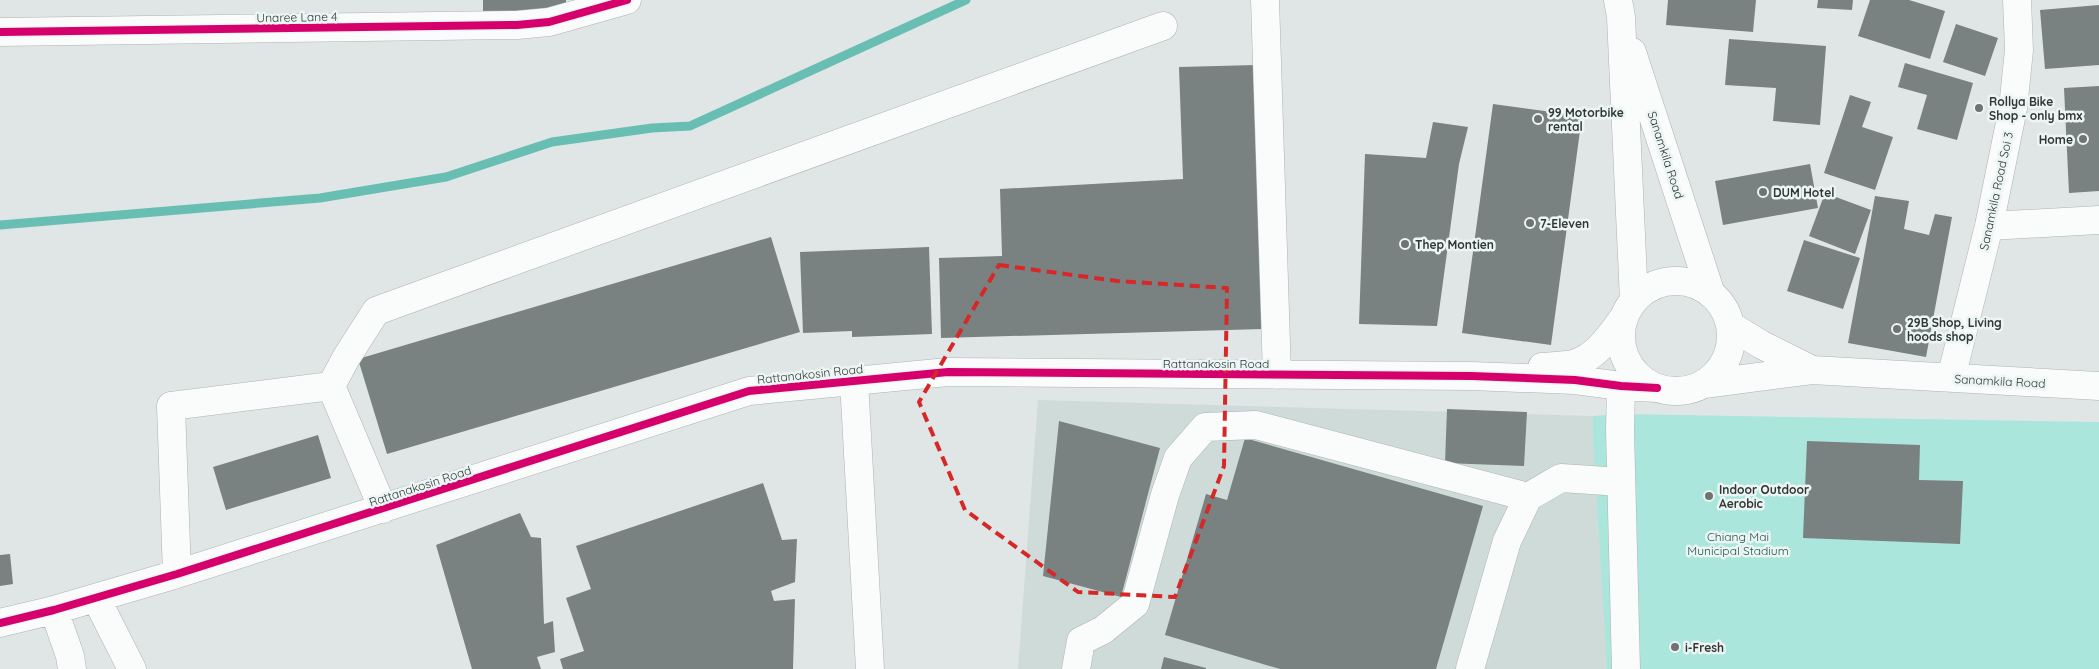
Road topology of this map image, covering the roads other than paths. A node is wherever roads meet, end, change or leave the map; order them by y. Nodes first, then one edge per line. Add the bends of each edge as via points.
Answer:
1 (627, 0) edge
2 (1265, 0) edge
3 (2017, 0) edge
4 (594, 5) edge
5 (1620, 8) edge
6 (1163, 26) dead end
7 (0, 32) edge
8 (2099, 220) edge
9 (1989, 226) junction
10 (1711, 294) junction
11 (1629, 309) junction
12 (1730, 326) junction
13 (1812, 370) junction
14 (1277, 375) junction
15 (1471, 376) junction
16 (1951, 378) junction
17 (854, 381) junction
18 (1704, 384) junction
19 (331, 386) junction
20 (1621, 386) junction
21 (2099, 386) edge
22 (1657, 388) junction
23 (1621, 482) junction
24 (1528, 496) junction
25 (384, 509) junction
26 (177, 574) junction
27 (96, 598) junction
28 (54, 610) junction
29 (0, 622) edge
30 (72, 669) edge
31 (132, 669) edge
32 (870, 669) edge
33 (1076, 669) edge
34 (1470, 669) edge
35 (1626, 669) edge

1 - 4 street, Unaree Lane 4
2 - 14 street
3 - 9 street, Sanamkila Road Soi 3 via 2019,50 2013,108
4 - 7 street, Unaree Lane 4 via 549,22 517,25
5 - 10 street, Sanamkila Road
5 - 11 street, Sanamkila Road
6 - 19 street via 376,311
8 - 9 street
9 - 16 street, Sanamkila Road Soi 3
10 - 11 street via 1695,284 1677,281 1659,284 1645,290
10 - 12 street via 1723,308
11 - 15 street, Rattanakosin Road via 1606,343 1574,364
11 - 22 street via 1620,334 1622,351 1642,380
12 - 13 street, Sanamkila Road
12 - 18 street via 1731,343 1726,359
13 - 16 street, Sanamkila Road
13 - 18 street, Sanamkila Road
14 - 15 street, Rattanakosin Road
14 - 17 street, Rattanakosin Road via 948,372
15 - 20 street, Rattanakosin Road via 1575,380
16 - 21 street, Sanamkila Road
17 - 25 street, Rattanakosin Road via 749,392
17 - 32 street
18 - 22 street via 1689,390
19 - 25 street
19 - 26 street via 171,406
20 - 22 street, Rattanakosin Road
20 - 23 street
23 - 24 street via 1561,478
23 - 35 street
24 - 33 street via 1256,425 1205,427 1178,458 1135,604 1103,630 1081,641
24 - 34 street via 1507,541
25 - 26 street, Rattanakosin Road
26 - 27 street, Rattanakosin Road
27 - 28 street, Rattanakosin Road
27 - 31 street
28 - 29 street, Rattanakosin Road
28 - 30 street

